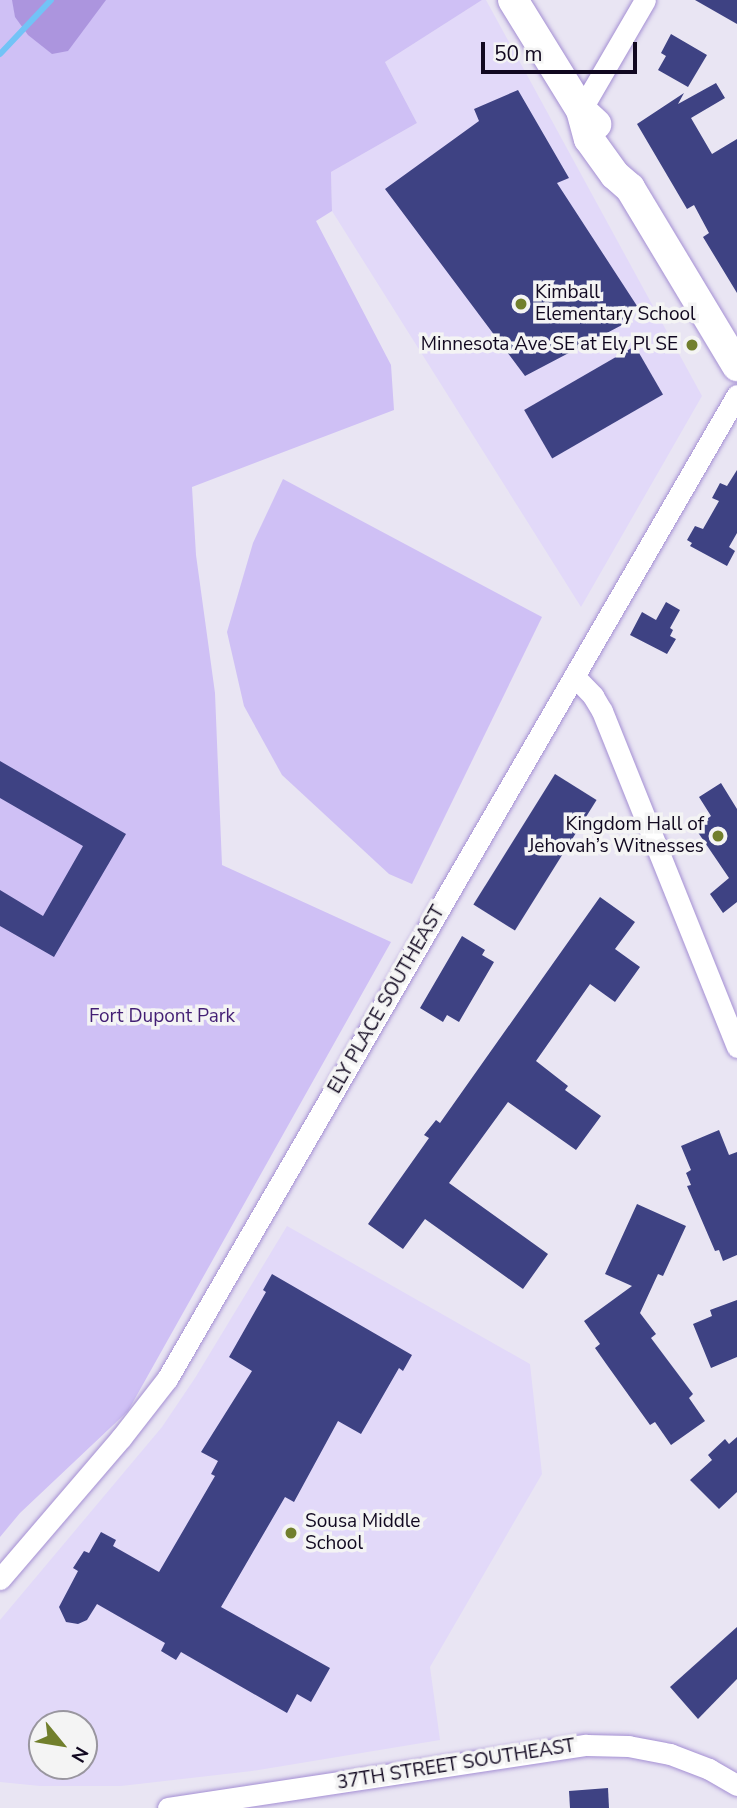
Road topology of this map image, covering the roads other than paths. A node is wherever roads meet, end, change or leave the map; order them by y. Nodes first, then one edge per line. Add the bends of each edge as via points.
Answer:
1 (513, 0) edge
2 (645, 0) edge
3 (581, 110) junction
4 (737, 366) edge
5 (737, 395) edge
6 (575, 676) junction
7 (737, 1047) edge
8 (0, 1579) edge
9 (737, 1785) edge
10 (168, 1808) edge

1 - 3 main road
2 - 3 street
3 - 4 main road via 603,131 631,175 630,188
5 - 6 street, ELY PLACE SOUTHEAST
6 - 7 street via 602,711
6 - 8 street, ELY PLACE SOUTHEAST via 167,1378
9 - 10 street, 37TH STREET SOUTHEAST via 670,1754 586,1745

